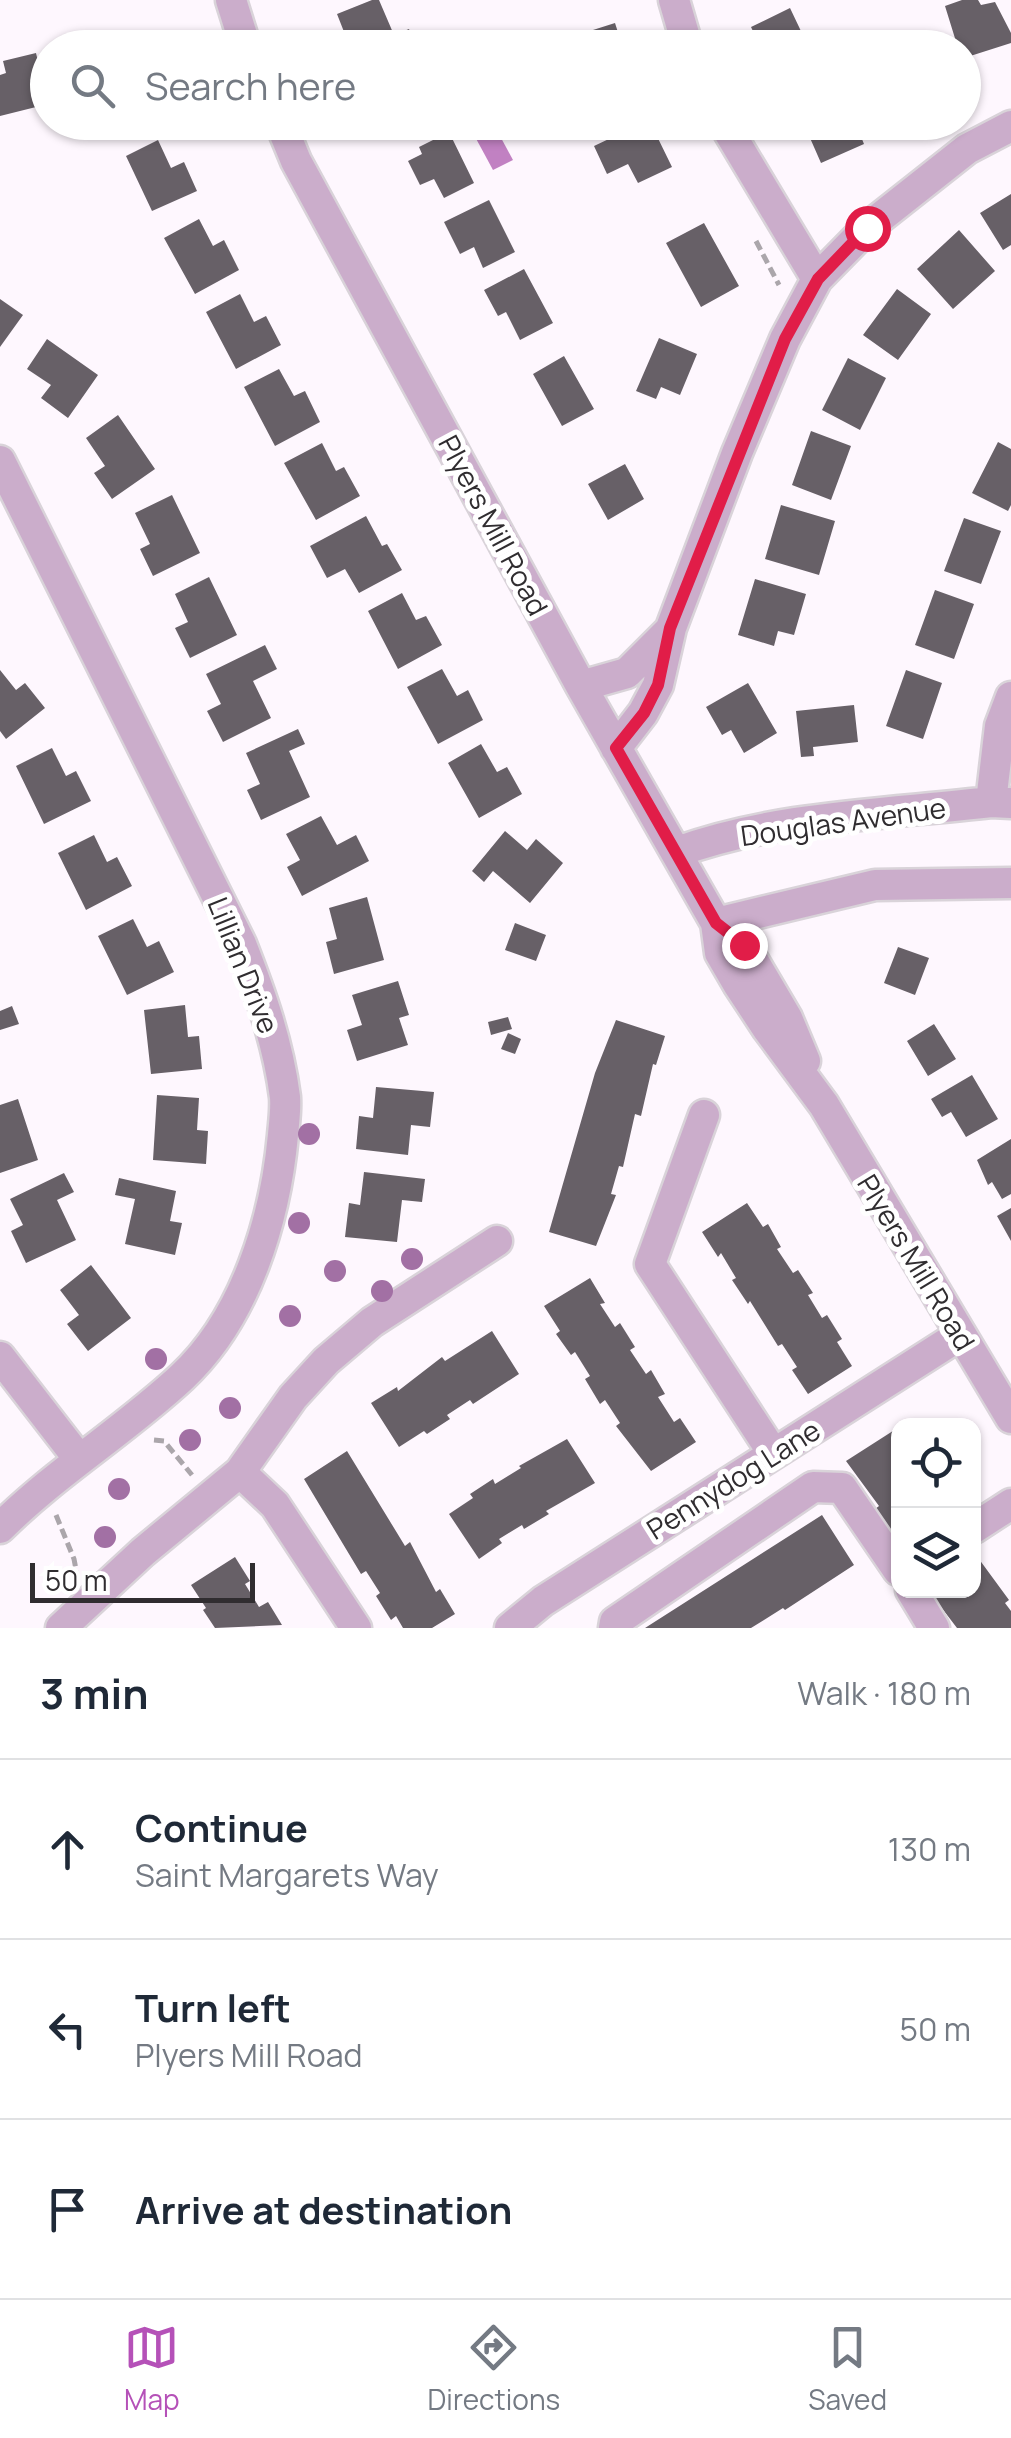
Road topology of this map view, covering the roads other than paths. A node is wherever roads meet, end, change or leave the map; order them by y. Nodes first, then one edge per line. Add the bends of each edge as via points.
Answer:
1 (231, 0) edge
2 (674, 0) edge
3 (240, 30) edge
4 (683, 30) edge
5 (1011, 126) edge
6 (288, 140) edge
7 (734, 140) edge
8 (818, 279) junction
9 (0, 461) edge
10 (670, 628) junction
11 (581, 686) junction
12 (1011, 697) edge
13 (616, 748) junction
14 (1001, 803) edge
15 (676, 852) junction
16 (1011, 882) edge
17 (716, 923) junction
18 (704, 1115) dead end
19 (497, 1241) dead end
20 (960, 1336) junction
21 (0, 1358) edge
22 (1011, 1418) edge
23 (772, 1453) junction
24 (79, 1459) junction
25 (240, 1472) junction
26 (1011, 1504) edge
27 (981, 1523) edge
28 (0, 1528) edge
29 (891, 1560) edge
30 (916, 1598) edge
31 (62, 1628) edge
32 (356, 1628) edge
33 (510, 1628) edge
34 (614, 1628) edge
35 (934, 1628) edge

1 - 3 street
2 - 4 street
5 - 8 street via 967,148 867,228
6 - 11 street, Plyers Mill Road
7 - 8 street
8 - 10 street via 785,339
9 - 24 street, Lillian Drive via 240,944 271,1019 286,1102 266,1230 218,1333 186,1374
10 - 11 street via 627,673
10 - 13 street via 658,685
11 - 13 street, Plyers Mill Road
12 - 14 street via 1000,726
13 - 15 street, Plyers Mill Road
14 - 15 street, Douglas Avenue via 794,824
15 - 17 street, Plyers Mill Road
16 - 17 street via 875,885
17 - 20 street, Plyers Mill Road via 744,945 787,1018 824,1105
18 - 23 street via 650,1264
19 - 25 street via 372,1322 326,1361
20 - 22 street, Plyers Mill Road
20 - 23 street, Pennydog Lane
21 - 24 street
23 - 33 street, Pennydog Lane
24 - 28 street, Lillian Drive
25 - 31 street
25 - 32 street via 275,1505
26 - 27 street
29 - 34 street via 842,1488 812,1488
30 - 35 street

